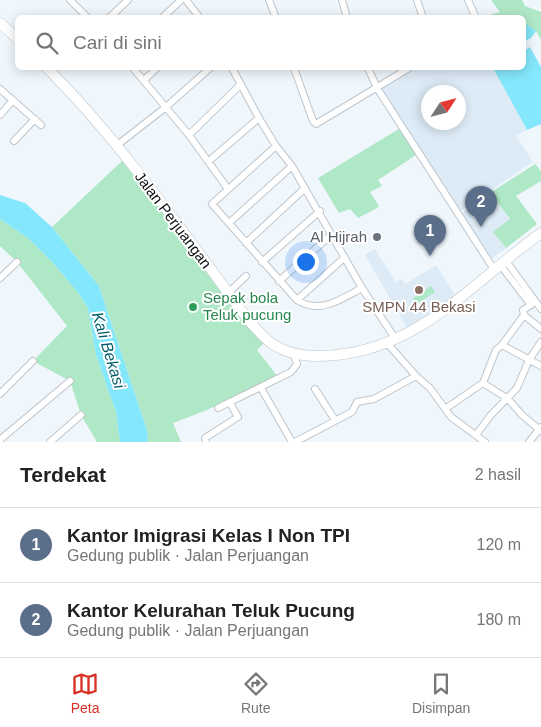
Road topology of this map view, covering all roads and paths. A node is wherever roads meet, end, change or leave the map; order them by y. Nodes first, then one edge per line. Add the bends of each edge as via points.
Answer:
1 (128, 0) edge
2 (181, 0) edge
3 (186, 0) edge
4 (269, 0) edge
5 (342, 0) edge
6 (417, 0) edge
7 (468, 0) edge
8 (74, 1) edge
9 (86, 15) edge
10 (112, 15) edge
11 (165, 15) edge
12 (198, 15) edge
13 (275, 15) edge
14 (346, 15) edge
15 (423, 15) edge
16 (475, 15) edge
17 (0, 24) edge
18 (15, 36) edge
19 (52, 70) edge
20 (135, 70) edge
21 (155, 70) edge
22 (208, 70) edge
23 (233, 70) edge
24 (295, 70) edge
25 (369, 70) edge
26 (405, 70) edge
27 (144, 80) junction
28 (241, 84) junction
29 (0, 88) edge
30 (377, 88) junction
31 (13, 100) junction
32 (166, 107) junction
33 (0, 115) edge
34 (259, 118) junction
35 (35, 119) junction
36 (41, 125) dead end
37 (189, 135) junction
38 (14, 140) dead end
39 (116, 146) junction
40 (276, 146) junction
41 (209, 161) junction
42 (292, 166) junction
43 (228, 189) junction
44 (304, 189) junction
45 (320, 211) junction
46 (229, 223) junction
47 (541, 233) edge
48 (331, 235) junction
49 (246, 243) junction
50 (344, 258) junction
51 (17, 262) dead end
52 (262, 262) junction
53 (501, 266) junction
54 (246, 276) dead end
55 (0, 278) edge
56 (279, 281) junction
57 (362, 288) junction
58 (228, 293) junction
59 (296, 300) junction
60 (541, 309) edge
61 (524, 315) junction
62 (541, 329) edge
63 (392, 342) junction
64 (541, 342) edge
65 (502, 345) junction
66 (294, 355) junction
67 (529, 360) junction
68 (33, 361) dead end
69 (541, 366) edge
70 (416, 376) junction
71 (70, 381) dead end
72 (483, 383) junction
73 (261, 388) junction
74 (315, 389) dead end
75 (0, 394) edge
76 (508, 399) junction
77 (230, 403) junction
78 (218, 408) dead end
79 (445, 409) junction
80 (81, 415) dead end
81 (335, 420) junction
82 (540, 429) edge
83 (476, 435) junction
84 (2, 440) edge
85 (50, 442) edge
86 (206, 442) edge
87 (294, 442) edge
88 (485, 442) edge
89 (528, 442) edge

1 - 10 street
2 - 11 street
3 - 12 street
4 - 13 street
5 - 14 street
6 - 15 street
7 - 16 street
8 - 9 street
17 - 18 main road
19 - 39 main road, Jalan Perjuangan
20 - 27 street
21 - 27 street
22 - 32 street
23 - 28 street
24 - 30 street via 312,121 316,124
25 - 30 street
26 - 30 street
27 - 32 street
28 - 34 street
28 - 37 street
29 - 31 street
30 - 53 street
31 - 33 street
31 - 35 street
32 - 37 street
32 - 39 street
34 - 40 street
34 - 41 street
35 - 36 street
35 - 38 street
37 - 41 street
39 - 58 main road, Jalan Perjuangan
40 - 42 street
40 - 43 street
41 - 43 street
42 - 44 street
42 - 46 street
43 - 46 street via 212,204
44 - 45 street
44 - 49 street
45 - 48 street
45 - 52 street
46 - 49 street
47 - 53 main road, Jalan Perjuangan
48 - 50 street
48 - 56 street
49 - 52 street
50 - 57 street
50 - 59 street
51 - 55 street
52 - 56 street
53 - 60 street
53 - 61 street via 531,305 523,310
53 - 63 main road, Jalan Perjuangan via 422,326
54 - 58 street
56 - 59 street
57 - 59 street via 327,306 305,306
57 - 63 street
58 - 66 main road, Jalan Perjuangan via 267,340
61 - 62 street
61 - 65 street
63 - 66 main road, Jalan Perjuangan via 345,354
63 - 70 street
64 - 67 street
65 - 67 street
65 - 72 street via 496,350
66 - 73 street via 296,367
67 - 69 street
67 - 76 street via 522,381
68 - 75 street
70 - 79 street via 430,388
70 - 81 street via 374,399 357,402 354,411
71 - 84 street
72 - 76 street
72 - 79 street
73 - 77 street
73 - 87 street
74 - 81 street
76 - 82 street
76 - 83 street
77 - 78 street
77 - 86 street via 238,417 205,438
79 - 83 street via 460,426
80 - 85 street
81 - 87 street
82 - 89 street
83 - 88 street

